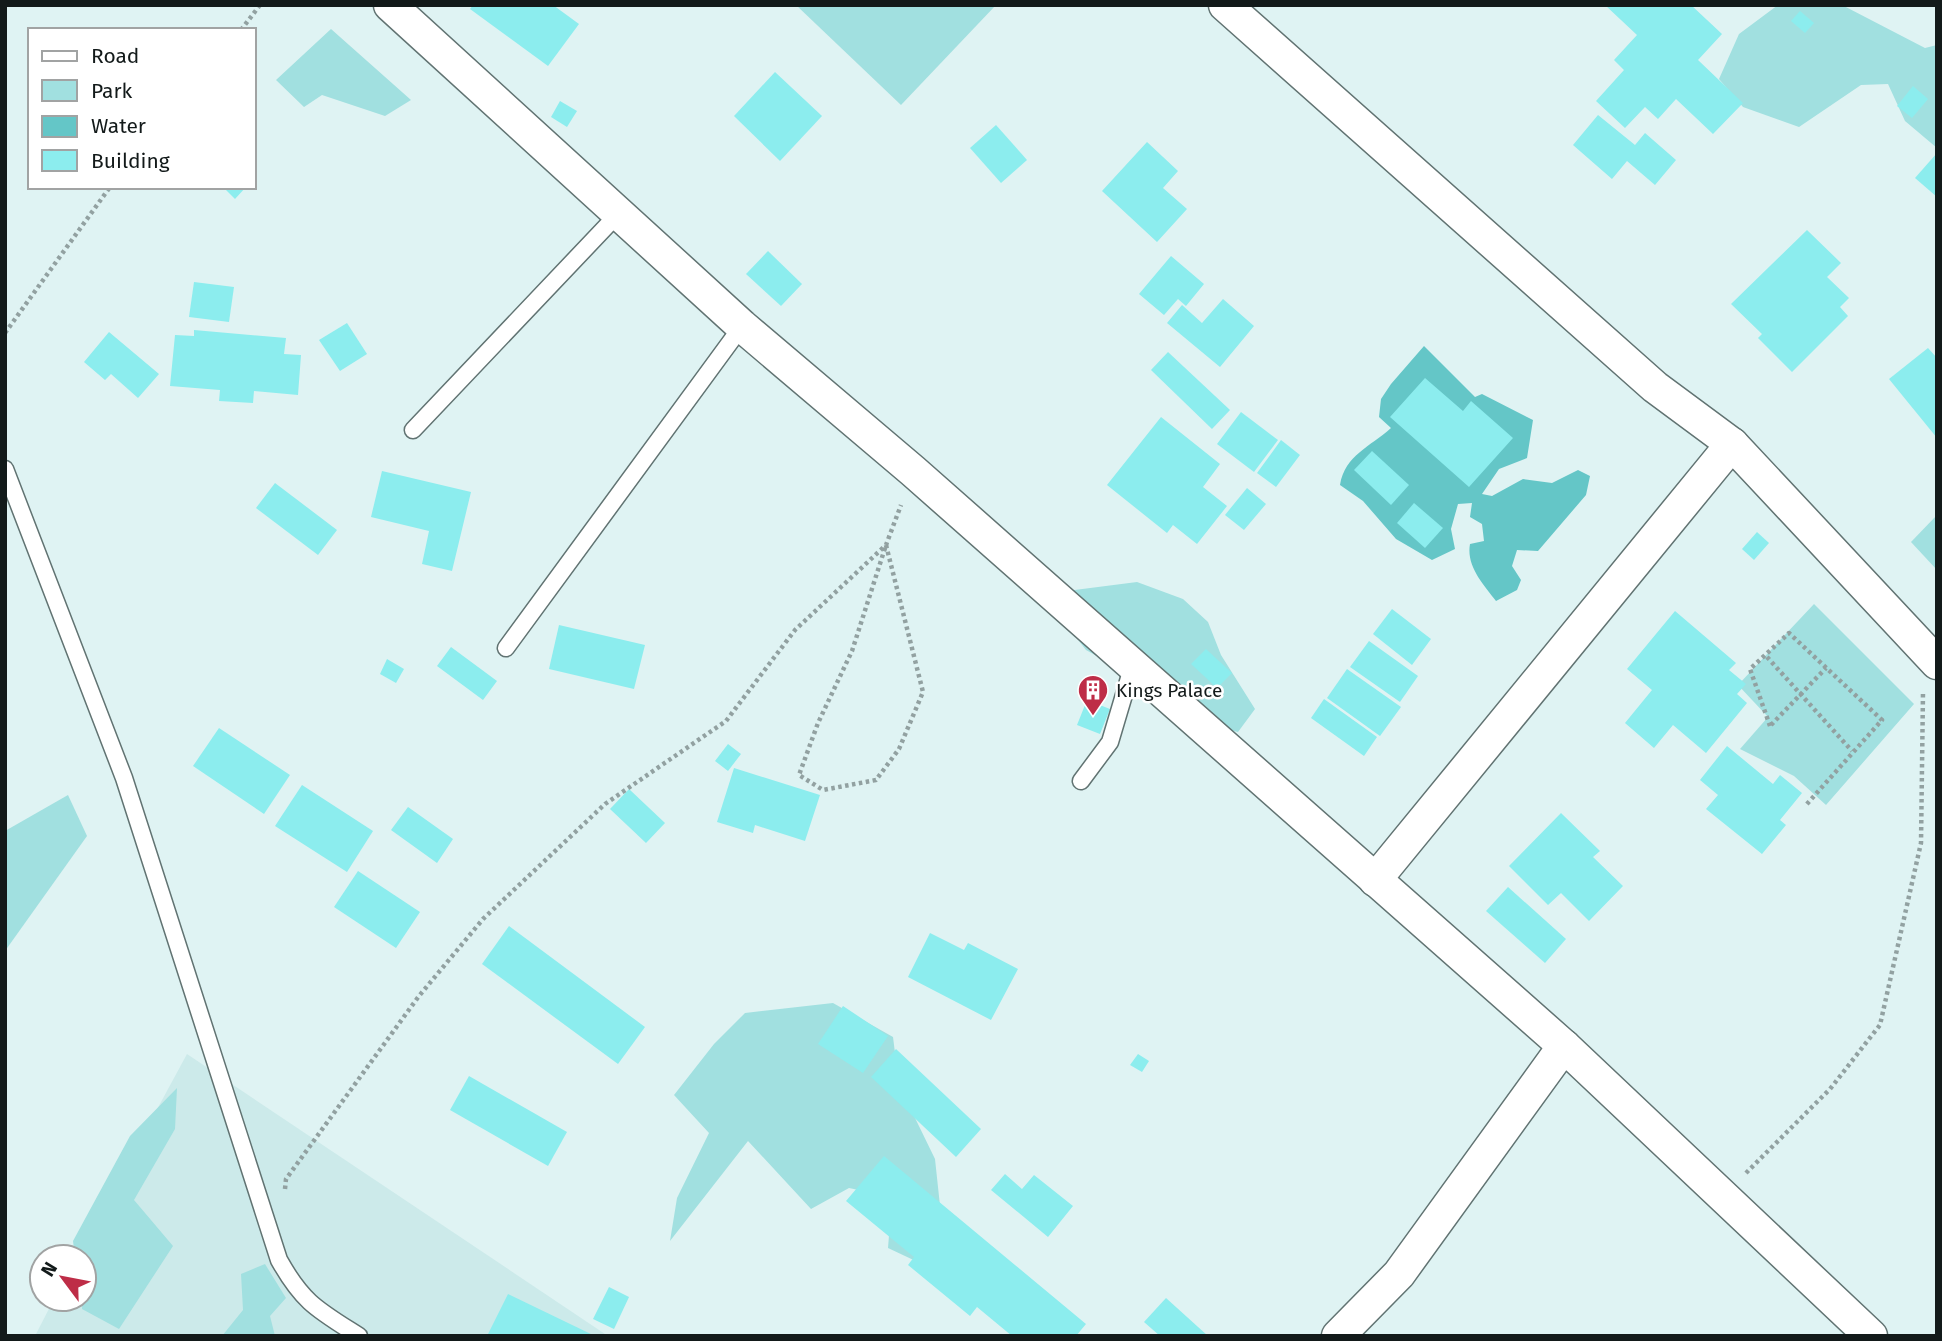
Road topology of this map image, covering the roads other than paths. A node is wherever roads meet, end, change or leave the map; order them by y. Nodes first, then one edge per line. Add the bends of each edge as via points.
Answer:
1 (390, 5) edge
2 (1225, 5) edge
3 (619, 213) junction
4 (741, 326) junction
5 (413, 430) dead end
6 (1732, 444) junction
7 (5, 469) edge
8 (506, 648) dead end
9 (1930, 655) edge
10 (1132, 668) junction
11 (1081, 780) dead end
12 (1375, 880) junction
13 (1564, 1046) junction
14 (359, 1336) edge
15 (1338, 1336) edge
16 (1871, 1336) edge

1 - 3 street
2 - 6 street via 1655,387
3 - 4 street
3 - 5 lane
4 - 8 lane
4 - 10 street via 913,471
6 - 9 street
6 - 12 street
7 - 14 lane via 124,778 279,1260 296,1291 311,1306
10 - 11 lane via 1110,742
10 - 12 street
12 - 13 street
13 - 15 street via 1399,1274
13 - 16 street

